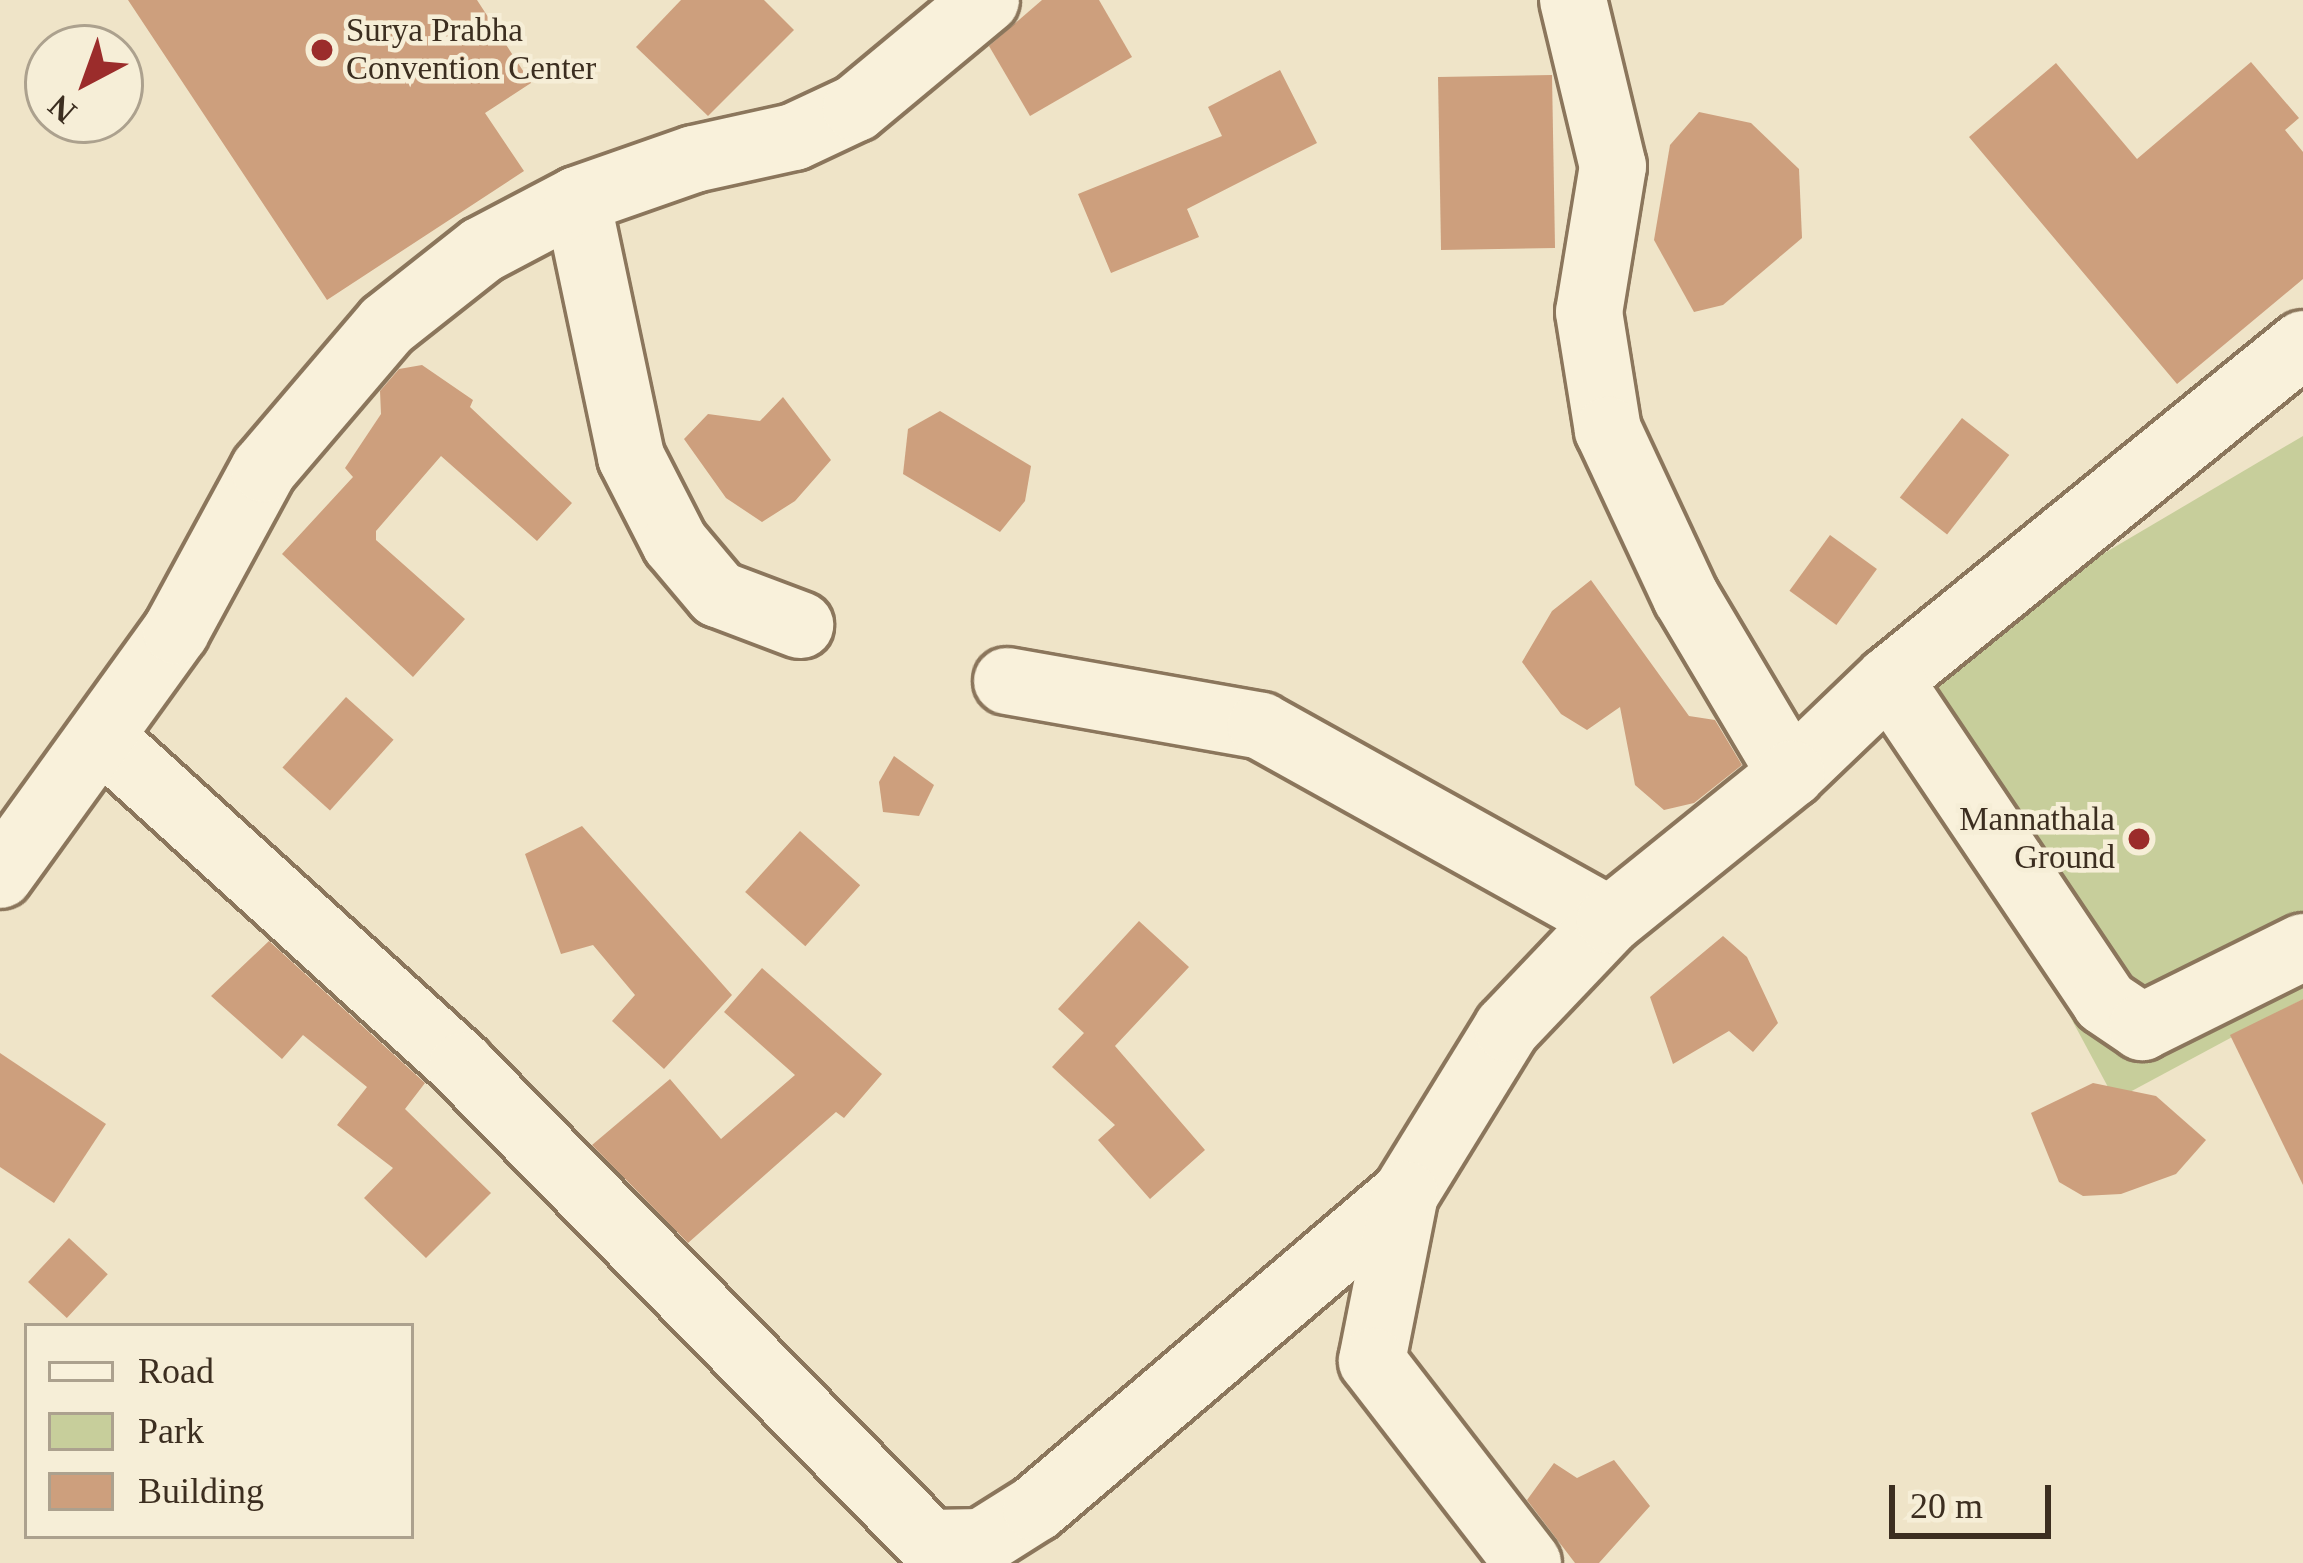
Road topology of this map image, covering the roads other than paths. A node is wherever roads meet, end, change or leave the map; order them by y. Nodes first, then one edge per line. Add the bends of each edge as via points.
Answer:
1 (986, 0) edge
2 (1573, 0) edge
3 (577, 200) junction
4 (2303, 344) edge
5 (800, 625) dead end
6 (1007, 680) dead end
7 (1889, 680) junction
8 (100, 737) junction
9 (1790, 774) junction
10 (0, 875) edge
11 (1610, 920) junction
12 (2303, 947) edge
13 (1405, 1194) junction
14 (1528, 1563) edge

1 - 3 street via 856,108 794,137 694,159
2 - 9 street via 1612,166 1589,312 1608,430 1686,597
3 - 5 street via 631,457 675,543 718,594
3 - 8 street via 482,250 350,362 264,469 176,631
4 - 7 street
6 - 11 street via 1261,726
7 - 9 street
7 - 12 street via 2105,1002 2142,1027
8 - 10 street
8 - 13 street via 462,1066 930,1543 982,1542 1036,1508
9 - 11 street
11 - 13 street via 1507,1028
13 - 14 street via 1372,1361

